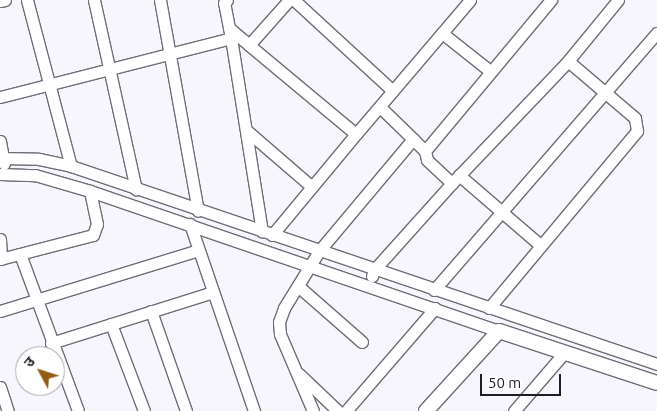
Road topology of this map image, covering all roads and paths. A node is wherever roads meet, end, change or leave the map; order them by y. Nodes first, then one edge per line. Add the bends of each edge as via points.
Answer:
1 (5, 0) edge
2 (27, 0) edge
3 (94, 0) edge
4 (160, 0) edge
5 (289, 0) edge
6 (294, 0) edge
7 (470, 0) edge
8 (551, 0) edge
9 (618, 0) edge
10 (0, 1) edge
11 (224, 1) edge
12 (230, 33) junction
13 (442, 33) junction
14 (657, 33) edge
15 (249, 45) junction
16 (168, 54) junction
17 (568, 61) junction
18 (110, 69) junction
19 (490, 71) junction
20 (49, 84) junction
21 (393, 91) junction
22 (607, 92) junction
23 (0, 96) edge
24 (380, 107) junction
25 (246, 130) junction
26 (356, 134) junction
27 (413, 139) junction
28 (0, 142) edge
29 (425, 151) junction
30 (3, 166) edge
31 (71, 166) junction
32 (455, 179) junction
33 (312, 187) junction
34 (136, 189) junction
35 (90, 191) junction
36 (198, 212) junction
37 (501, 212) junction
38 (190, 224) junction
39 (267, 234) junction
40 (0, 240) edge
41 (539, 244) junction
42 (198, 250) junction
43 (20, 254) junction
44 (1, 259) edge
45 (315, 260) junction
46 (371, 278) junction
47 (298, 286) junction
48 (434, 290) junction
49 (213, 292) junction
50 (36, 300) junction
51 (435, 308) junction
52 (488, 308) junction
53 (0, 311) edge
54 (151, 311) junction
55 (522, 320) junction
56 (112, 324) junction
57 (499, 331) junction
58 (516, 336) junction
59 (362, 342) dead end
60 (51, 343) junction
61 (564, 353) junction
62 (657, 364) edge
63 (296, 371) junction
64 (657, 383) edge
65 (0, 387) edge
66 (8, 411) edge
67 (78, 411) edge
68 (144, 411) edge
69 (186, 411) edge
70 (254, 411) edge
71 (313, 411) edge
72 (338, 411) edge
73 (346, 411) edge
74 (426, 411) edge
75 (514, 411) edge

1 - 10 street
2 - 20 street
3 - 18 street
4 - 16 street
5 - 15 street
6 - 21 street
7 - 13 street
8 - 19 street
9 - 17 street
11 - 12 street
12 - 15 street
12 - 16 street
12 - 25 street
13 - 19 street
13 - 21 street
14 - 22 street
15 - 26 street
16 - 18 street
16 - 36 street via 195,180
17 - 22 street
17 - 32 street
18 - 20 street
18 - 34 street
19 - 29 street
20 - 23 street
20 - 31 street
21 - 24 street
22 - 37 street
22 - 41 street via 635,118 637,131
24 - 26 street
24 - 27 street
25 - 33 street
25 - 39 street
26 - 33 street
27 - 29 street
27 - 45 street
28 - 30 street
29 - 32 street via 427,160
30 - 31 street via 39,159
30 - 35 street
31 - 34 street
32 - 37 street
32 - 46 street
33 - 39 street
34 - 36 street
35 - 38 street
35 - 43 street via 97,224 93,235
36 - 39 street
37 - 41 street
37 - 48 street
38 - 42 street
38 - 45 street
39 - 45 street
40 - 44 street
41 - 52 street
42 - 49 street
42 - 50 street
43 - 44 street
43 - 50 street
45 - 46 street
45 - 46 street
45 - 47 street
46 - 48 street
46 - 51 street
47 - 59 street
47 - 63 street via 279,322 280,334
48 - 52 street
49 - 54 street
49 - 70 street
50 - 53 street
50 - 60 street
51 - 57 street
51 - 73 street
52 - 55 street
54 - 56 street
54 - 69 street
55 - 58 street
55 - 62 street
56 - 60 street
56 - 68 street
57 - 58 street
57 - 74 street
58 - 61 street
60 - 67 street
61 - 64 street
61 - 75 street
63 - 71 street
63 - 72 street
65 - 66 street

